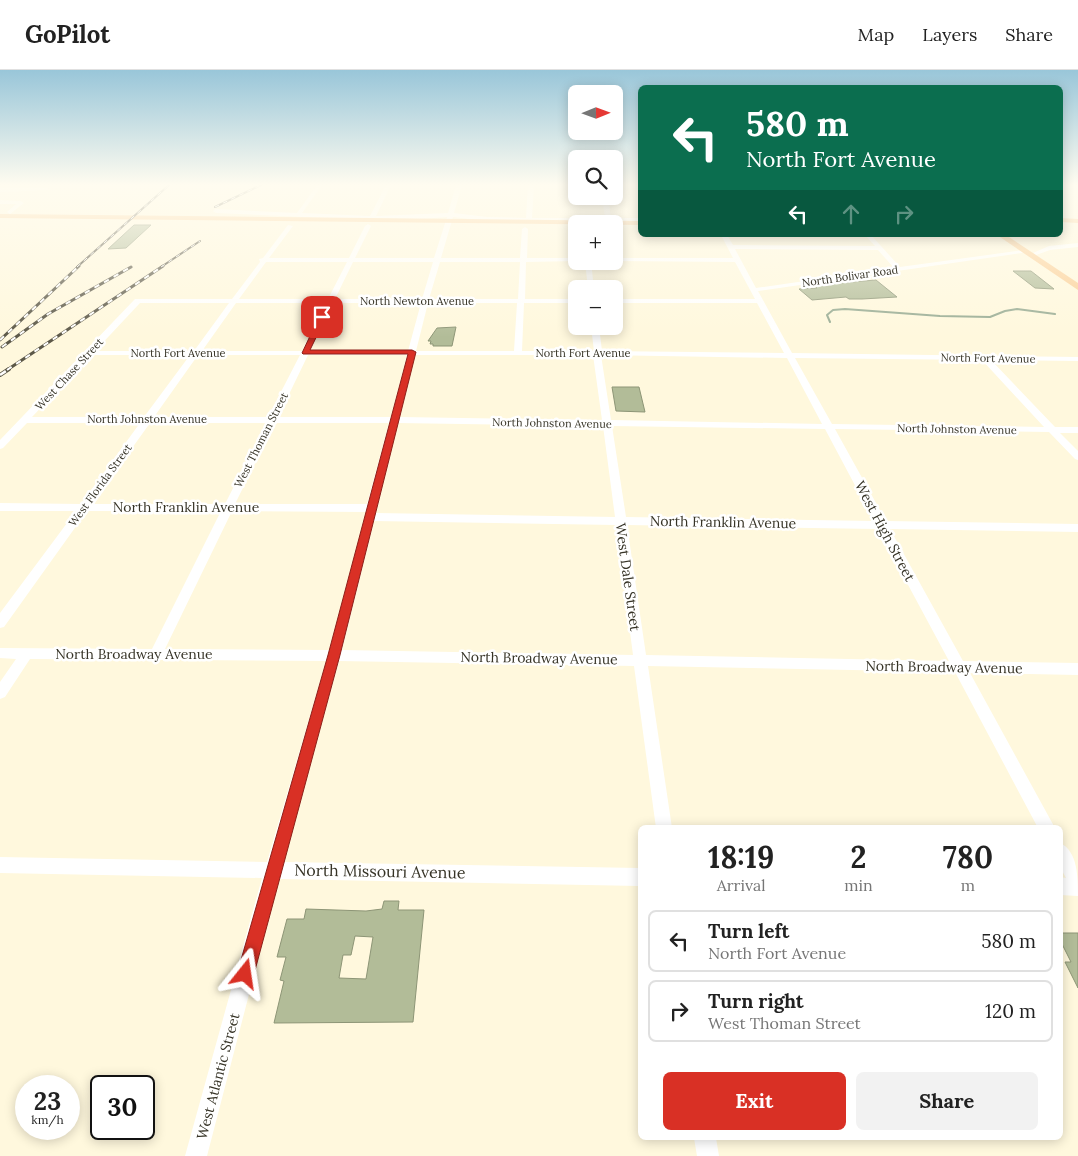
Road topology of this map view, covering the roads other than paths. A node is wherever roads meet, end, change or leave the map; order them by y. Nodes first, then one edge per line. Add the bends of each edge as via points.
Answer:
1 (282, 236) edge
2 (363, 236) edge
3 (444, 236) edge
4 (525, 236) edge
5 (725, 237) edge
6 (870, 237) edge
7 (1005, 237) edge
8 (1014, 237) edge
9 (1078, 245) edge
10 (731, 247) junction
11 (880, 248) junction
12 (1032, 251) junction
13 (1006, 255) junction
14 (262, 260) junction
15 (351, 260) junction
16 (437, 260) junction
17 (524, 260) junction
18 (568, 260) edge
19 (623, 260) edge
20 (737, 260) junction
21 (899, 270) junction
22 (1078, 287) edge
23 (754, 290) junction
24 (330, 301) junction
25 (425, 301) junction
26 (521, 301) junction
27 (568, 301) edge
28 (623, 301) edge
29 (760, 301) junction
30 (138, 302) joint
31 (233, 302) junction
32 (597, 335) edge
33 (412, 352) junction
34 (88, 353) junction
35 (196, 353) junction
36 (305, 353) junction
37 (518, 353) junction
38 (597, 353) junction
39 (789, 356) junction
40 (984, 358) junction
41 (1078, 360) edge
42 (148, 419) junction
43 (272, 419) junction
44 (26, 420) junction
45 (394, 421) junction
46 (606, 424) junction
47 (829, 427) junction
48 (1052, 430) junction
49 (1078, 430) edge
50 (0, 446) edge
51 (1078, 457) edge
52 (0, 507) edge
53 (84, 507) junction
54 (228, 507) junction
55 (370, 512) junction
56 (620, 521) junction
57 (882, 525) junction
58 (1078, 528) edge
59 (0, 623) edge
60 (0, 653) edge
61 (26, 654) junction
62 (155, 655) junction
63 (334, 655) junction
64 (641, 660) junction
65 (958, 667) junction
66 (1078, 669) edge
67 (0, 693) edge
68 (664, 825) edge
69 (1045, 825) edge
70 (1063, 857) edge
71 (0, 865) edge
72 (273, 869) junction
73 (638, 877) edge
74 (1078, 885) edge
75 (1063, 886) edge
76 (705, 1140) edge
77 (196, 1156) edge
78 (708, 1156) edge

1 - 14 street, West Florida Street
2 - 15 street, West Thoman Street
3 - 16 street, West Atlantic Street
4 - 17 street
5 - 10 street, West High Street
6 - 11 street
7 - 12 main road
8 - 12 main road
9 - 12 street, North Bolivar Road
10 - 11 street
10 - 20 street, West High Street
11 - 21 street
12 - 13 street, North Bolivar Road
12 - 13 street, North Bolivar Road
12 - 22 main road
13 - 21 street, North Bolivar Road
14 - 15 street
14 - 31 street, West Florida Street
15 - 16 street
15 - 24 street, West Thoman Street
16 - 17 street
16 - 25 street, West Atlantic Street
17 - 18 street
17 - 26 street
19 - 20 street
20 - 23 street, West High Street
21 - 23 street, North Bolivar Road
23 - 29 street, West High Street
24 - 25 street, North Newton Avenue
24 - 31 street, North Newton Avenue
24 - 36 street, West Thoman Street
25 - 26 street, North Newton Avenue
25 - 33 street, West Atlantic Street
26 - 27 street, North Newton Avenue
26 - 37 street
28 - 29 street
29 - 39 street, West High Street
30 - 31 street, North Newton Avenue
30 - 34 street, West Chase Street
31 - 35 street, West Florida Street
32 - 38 street, West Dale Street
33 - 36 street, North Fort Avenue
33 - 37 street, North Fort Avenue
33 - 45 street, West Atlantic Street
34 - 35 street, North Fort Avenue
34 - 44 street, West Chase Street
35 - 36 street, North Fort Avenue
35 - 42 street, West Florida Street
36 - 43 street, West Thoman Street
37 - 38 street, North Fort Avenue
38 - 39 street, North Fort Avenue
38 - 46 street, West Dale Street
39 - 40 street, North Fort Avenue
39 - 47 street, West High Street
40 - 41 street, North Fort Avenue
40 - 48 street
42 - 43 street, North Johnston Avenue
42 - 44 street, North Johnston Avenue
42 - 53 street, West Florida Street
43 - 45 street, North Johnston Avenue
43 - 54 street, West Thoman Street
44 - 50 street, West Chase Street
45 - 46 street, North Johnston Avenue
45 - 55 street, West Atlantic Street
46 - 47 street, North Johnston Avenue
46 - 56 street, West Dale Street
47 - 48 street, North Johnston Avenue
47 - 57 street, West High Street
48 - 49 street, North Johnston Avenue
48 - 51 street
52 - 53 street, North Franklin Avenue
53 - 54 street, North Franklin Avenue
53 - 59 street, West Florida Street
54 - 55 street, North Franklin Avenue
54 - 62 street, West Thoman Street
55 - 56 street, North Franklin Avenue
55 - 63 street, West Atlantic Street
56 - 57 street, North Franklin Avenue
56 - 64 street, West Dale Street
57 - 58 street, North Franklin Avenue
57 - 65 street, West High Street
60 - 61 street, North Broadway Avenue
61 - 62 street, North Broadway Avenue
61 - 67 street
62 - 63 street, North Broadway Avenue
63 - 64 street, North Broadway Avenue
63 - 72 street, West Atlantic Street
64 - 65 street, North Broadway Avenue
64 - 68 street, West Dale Street
65 - 66 street, North Broadway Avenue
65 - 69 street, West High Street
70 - 74 street
71 - 72 street, North Missouri Avenue
72 - 73 street, North Missouri Avenue
72 - 77 street, West Atlantic Street
74 - 75 street
76 - 78 street

